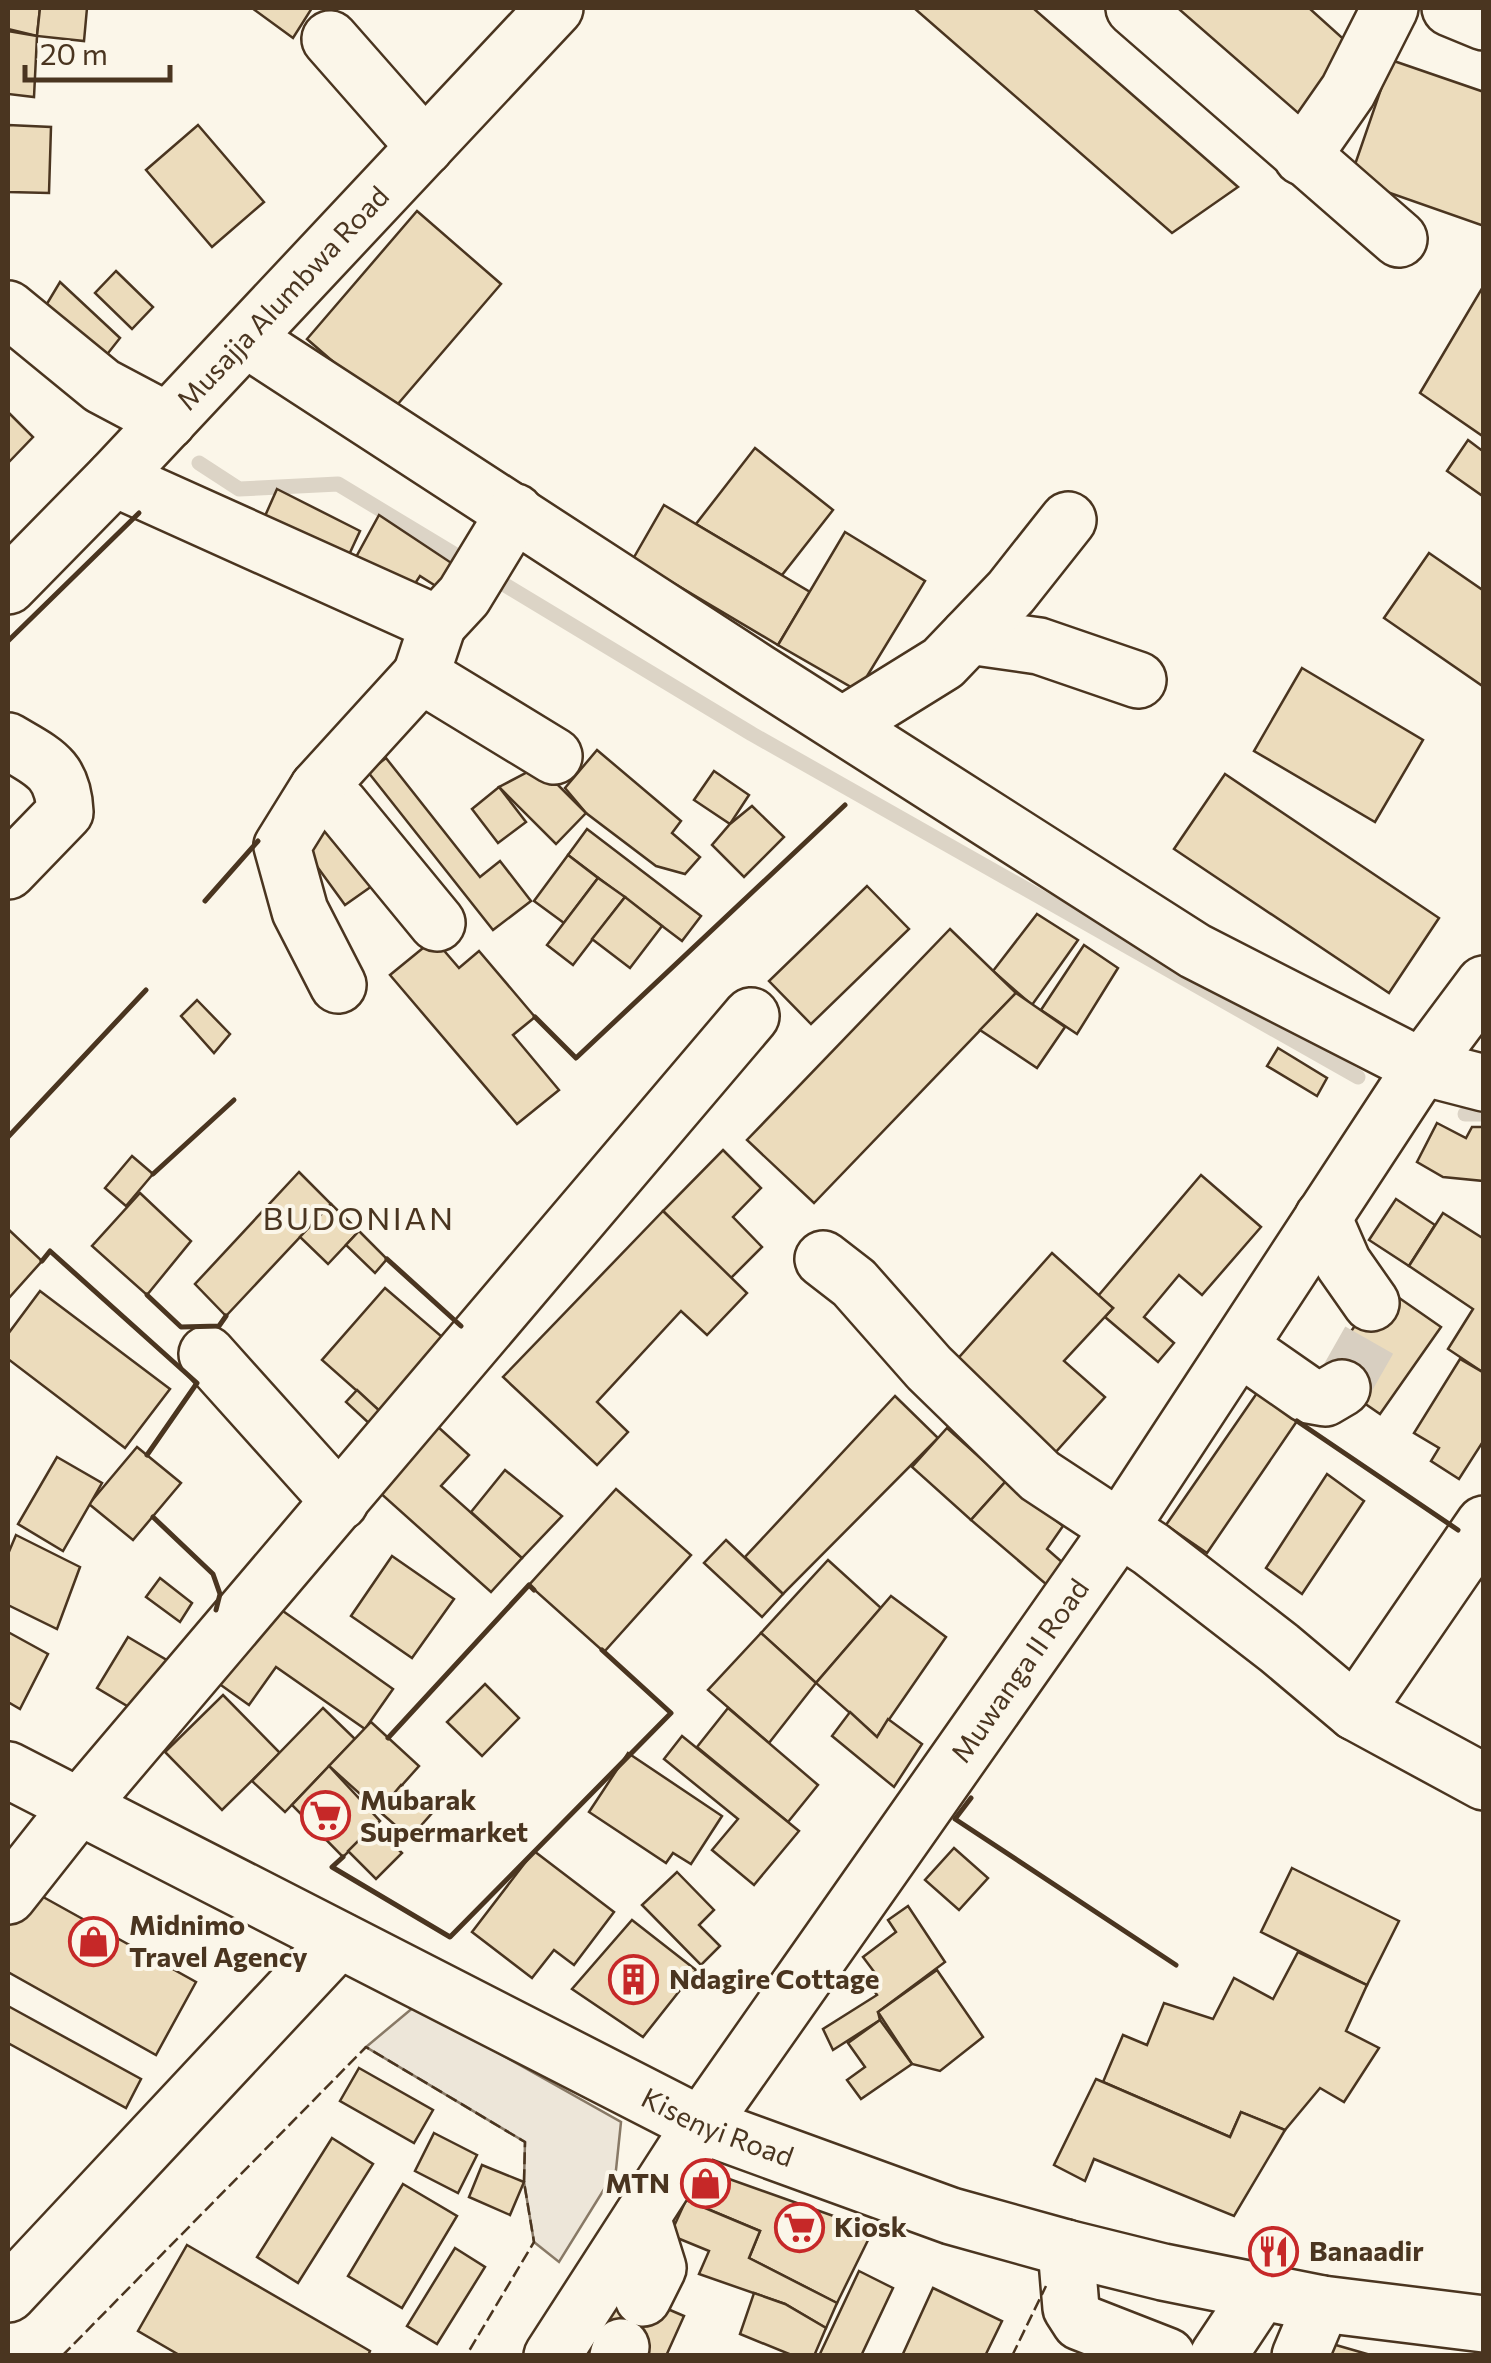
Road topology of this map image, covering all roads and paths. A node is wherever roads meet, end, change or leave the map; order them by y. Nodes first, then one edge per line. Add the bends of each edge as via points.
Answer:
1 (556, 8) edge
2 (1134, 8) edge
3 (1390, 8) edge
4 (1450, 8) edge
5 (1484, 22) edge
6 (330, 39) dead end
7 (425, 147) junction
8 (1302, 157) junction
9 (1399, 239) dead end
10 (8, 309) edge
11 (246, 339) junction
12 (168, 422) junction
13 (114, 478) junction
14 (1068, 520) dead end
15 (507, 526) junction
16 (8, 586) edge
17 (441, 632) junction
18 (969, 636) junction
19 (1138, 680) dead end
20 (843, 725) junction
21 (8, 741) edge
22 (554, 756) dead end
23 (318, 788) junction
24 (8, 871) edge
25 (437, 924) dead end
26 (1484, 984) edge
27 (338, 985) dead end
28 (751, 1016) dead end
29 (1422, 1067) junction
30 (1484, 1082) edge
31 (1323, 1218) junction
32 (823, 1260) dead end
33 (1371, 1303) tunnel mouth
34 (1239, 1347) junction
35 (207, 1354) dead end
36 (1342, 1388) dead end
37 (340, 1502) junction
38 (1484, 1524) edge
39 (1120, 1528) junction
40 (1355, 1712) junction
41 (8, 1770) edge
42 (1484, 1782) edge
43 (74, 1814) junction
44 (20, 1880) edge
45 (339, 1940) junction
46 (701, 2126) junction
47 (642, 2217) junction
48 (1066, 2248) junction
49 (1262, 2290) junction
50 (8, 2294) edge
51 (643, 2298) dead end
52 (1322, 2304) junction
53 (1482, 2320) edge
54 (552, 2356) edge
55 (1167, 2356) edge
56 (1218, 2356) edge
57 (1300, 2356) edge

1 - 7 street, Musajja Alumbwa Road
2 - 8 street
3 - 8 street via 1348,91
4 - 5 street
6 - 7 street
7 - 11 street, Musajja Alumbwa Road
8 - 9 street
10 - 12 street via 102,386
11 - 12 street, Musajja Alumbwa Road
11 - 15 street
12 - 13 street, Musajja Alumbwa Road
13 - 16 street, Musajja Alumbwa Road
13 - 17 street
14 - 18 street
15 - 17 street
15 - 20 street
17 - 22 street
17 - 23 street
18 - 19 street via 1039,646
18 - 20 street via 943,662
20 - 29 street via 1195,951
21 - 24 street via 49,765 64,788 65,812
23 - 25 street via 340,805
23 - 27 street via 282,846 300,912
26 - 29 street, Muwanga II Road
28 - 37 street
29 - 30 street
29 - 31 street, Muwanga II Road
31 - 33 street
31 - 34 street, Muwanga II Road
32 - 39 street via 854,1283 1000,1440 1040,1476
34 - 36 street via 1308,1395 1325,1398
34 - 39 street, Muwanga II Road
35 - 37 street
37 - 43 street
38 - 40 street
39 - 40 street
39 - 46 street, Muwanga II Road
40 - 42 street
41 - 43 street, Kisenyi Road
43 - 44 street
43 - 45 street, Kisenyi Road
45 - 46 street, Kisenyi Road
45 - 50 street
46 - 47 street, Muwanga II Road
46 - 48 street, Kisenyi Road via 951,2216
47 - 51 street via 658,2268
47 - 54 street, Muwanga II Road
48 - 49 street, Kisenyi Road
48 - 55 street via 1071,2308 1080,2322
49 - 52 street, Kisenyi Road
49 - 56 street
52 - 53 street, Kisenyi Road
52 - 57 street

